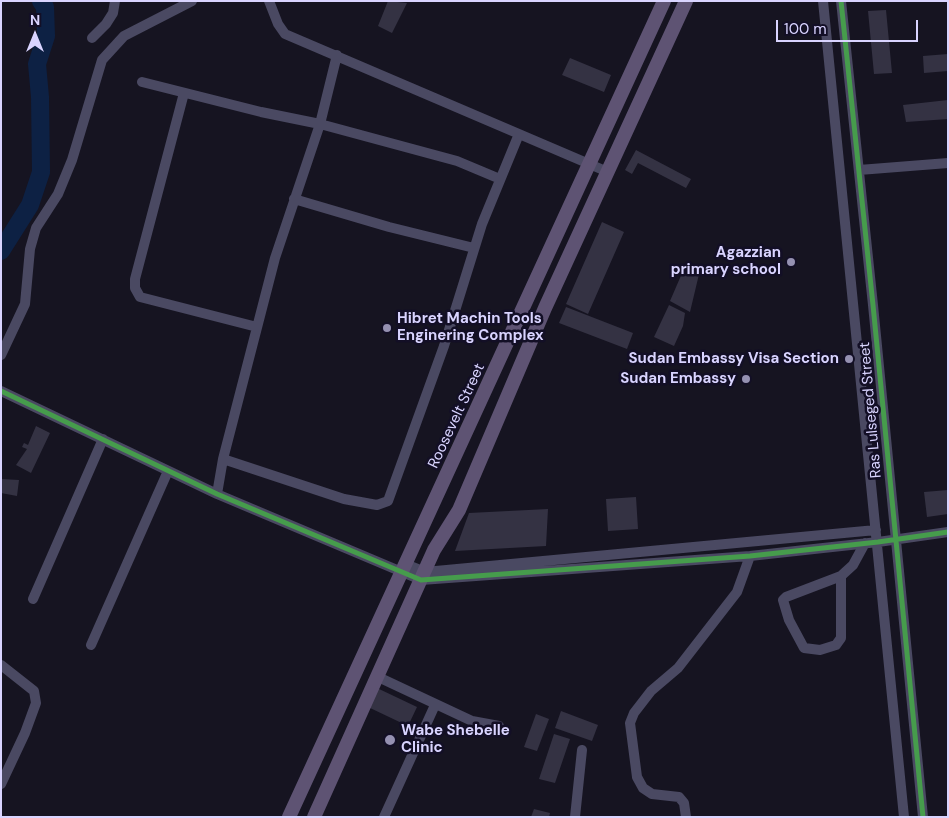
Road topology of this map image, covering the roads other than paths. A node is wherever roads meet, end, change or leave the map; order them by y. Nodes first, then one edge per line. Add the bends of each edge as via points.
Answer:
1 (115, 1) edge
2 (192, 1) edge
3 (269, 1) edge
4 (664, 1) edge
5 (686, 1) edge
6 (841, 3) edge
7 (824, 4) edge
8 (92, 38) dead end
9 (641, 50) junction
10 (336, 55) junction
11 (659, 58) junction
12 (142, 82) dead end
13 (184, 93) junction
14 (320, 124) junction
15 (519, 134) junction
16 (948, 163) edge
17 (589, 164) junction
18 (608, 172) junction
19 (859, 174) junction
20 (841, 179) junction
21 (500, 180) junction
22 (294, 199) junction
23 (474, 248) junction
24 (257, 327) junction
25 (1, 355) edge
26 (1, 391) edge
27 (103, 439) junction
28 (223, 459) junction
29 (168, 471) junction
30 (217, 494) junction
31 (876, 530) junction
32 (948, 532) edge
33 (895, 539) junction
34 (878, 542) junction
35 (866, 543) junction
36 (750, 556) junction
37 (404, 568) junction
38 (423, 576) junction
39 (841, 576) junction
40 (34, 599) dead end
41 (91, 645) dead end
42 (1, 665) edge
43 (376, 676) junction
44 (910, 688) junction
45 (891, 690) junction
46 (435, 705) junction
47 (500, 726) dead end
48 (325, 740) junction
49 (344, 749) junction
50 (582, 750) dead end
51 (1, 784) edge
52 (920, 791) junction
53 (901, 793) junction
54 (289, 817) edge
55 (314, 817) edge
56 (384, 817) edge
57 (574, 817) edge
58 (686, 817) edge
59 (904, 817) edge
60 (923, 817) edge

1 - 8 street via 113,13
2 - 25 street via 124,36 102,60 72,160 58,194 36,228 30,249 25,304
3 - 10 street via 285,34
4 - 9 main road, Roosevelt Street
5 - 11 main road
6 - 7 street
6 - 19 street, Ras Lulseged Street
7 - 20 street, Ras Lulseged Street
9 - 11 main road
9 - 17 main road, Roosevelt Street
10 - 14 street
10 - 15 street
11 - 18 main road
12 - 13 street
13 - 14 street
13 - 24 street via 134,288 140,297
14 - 21 street via 457,161
14 - 22 street
15 - 17 street
15 - 21 street
16 - 19 street
17 - 18 street
17 - 37 main road, Roosevelt Street
18 - 38 main road via 521,362 459,510 434,550
19 - 20 street
19 - 33 street, Ras Lulseged Street
20 - 31 street, Ras Lulseged Street
21 - 23 street
22 - 23 street
22 - 24 street
23 - 28 street via 444,346 388,501 377,505 344,499
24 - 28 street
26 - 27 street
27 - 29 street
27 - 40 street
28 - 30 street
29 - 30 street
29 - 41 street
30 - 37 street
31 - 34 street, Ras Lulseged Street
31 - 38 street
32 - 33 street
33 - 34 street
33 - 44 street, Ras Lulseged Street
34 - 35 street
34 - 45 street, Ras Lulseged Street
35 - 36 street
35 - 39 street
36 - 38 street
36 - 58 street via 738,592 678,668 651,691 630,723 637,777 643,788 652,794 679,797 684,803
37 - 38 street
37 - 48 main road, Roosevelt Street
38 - 43 main road
39 - 39 street via 783,600 789,620 804,648 820,650 836,644 841,638
42 - 51 street via 34,692 36,703 26,733
43 - 46 street
43 - 49 main road
44 - 45 street
44 - 52 street, Ras Lulseged Street
45 - 53 street, Ras Lulseged Street
46 - 47 street via 472,721
46 - 56 street
48 - 49 main road
48 - 54 main road, Roosevelt Street
49 - 55 main road
50 - 57 street
52 - 53 street
52 - 60 street, Ras Lulseged Street
53 - 59 street, Ras Lulseged Street

